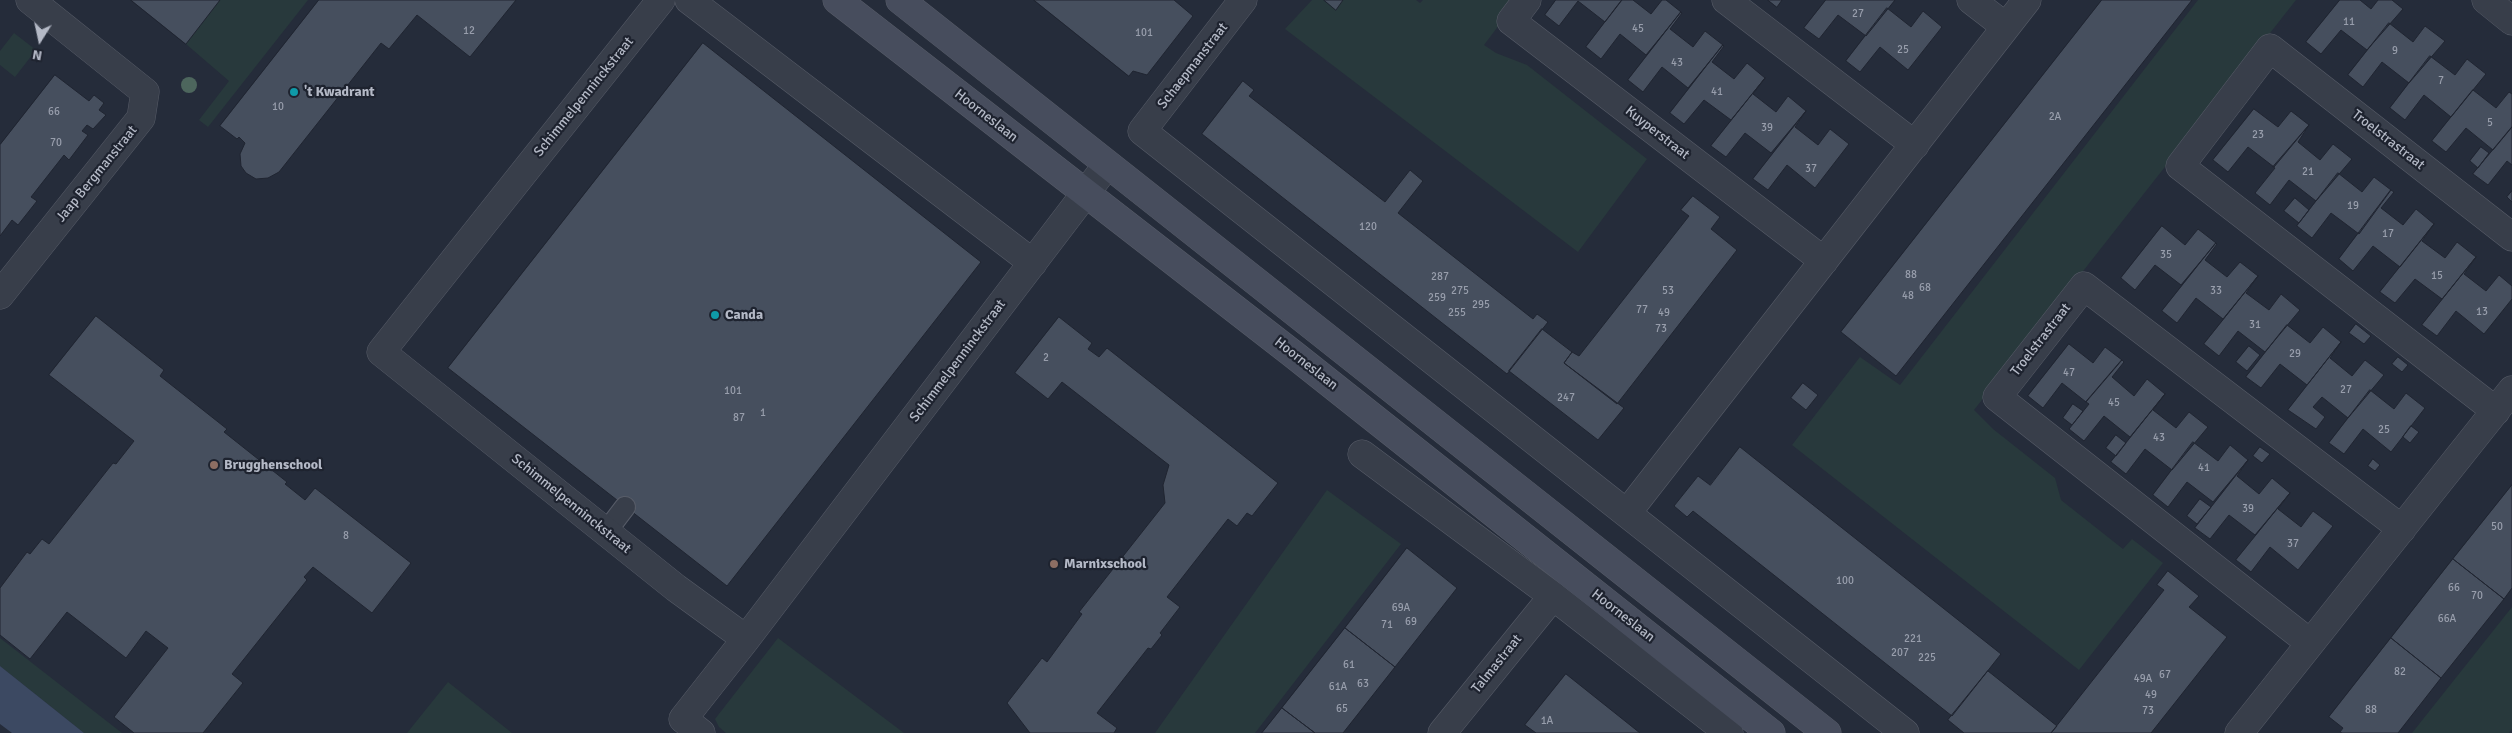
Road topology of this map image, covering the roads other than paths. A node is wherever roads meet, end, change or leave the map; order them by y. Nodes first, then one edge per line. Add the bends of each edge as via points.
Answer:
1 (30, 0) edge
2 (662, 0) edge
3 (689, 0) edge
4 (837, 0) edge
5 (900, 0) edge
6 (1243, 0) edge
7 (1527, 0) edge
8 (1726, 0) edge
9 (1971, 0) edge
10 (2027, 0) edge
11 (2486, 0) edge
12 (2512, 21) edge
13 (2006, 27) junction
14 (1915, 145) junction
15 (1107, 165) junction
16 (1085, 193) junction
17 (2512, 237) edge
18 (1824, 261) junction
19 (1033, 263) junction
20 (0, 295) edge
21 (2504, 401) edge
22 (1362, 454) dead end
23 (625, 507) dead end
24 (1627, 513) junction
25 (2402, 529) junction
26 (606, 532) junction
27 (1553, 596) junction
28 (746, 639) junction
29 (2310, 643) junction
30 (701, 733) edge
31 (1442, 733) edge
32 (1729, 733) edge
33 (1772, 733) edge
34 (1827, 733) edge
35 (1906, 733) edge
36 (2239, 733) edge

1 - 20 street, Jaap Bergmanstraat via 145,92 141,118
2 - 26 street, Schimmelpenninckstraat via 381,352
3 - 19 street
4 - 16 street, Hoorneslaan
5 - 15 street
6 - 24 street, Schaepmanstraat via 1142,131
7 - 18 street, Kuyperstraat via 1511,20
8 - 14 street
9 - 13 street
10 - 13 street
11 - 12 street
13 - 14 street
14 - 18 street
15 - 16 street, Schimmelpenninckstraat
15 - 34 street
16 - 19 street, Schimmelpenninckstraat
16 - 33 street, Hoorneslaan
17 - 21 street, Troelstrastraat via 2270,48 2180,166
18 - 24 street
19 - 28 street, Schimmelpenninckstraat
21 - 25 street, Troelstrastraat
22 - 27 street, Hoorneslaan
23 - 26 lane
24 - 35 street
25 - 29 street, Troelstrastraat
25 - 29 street, Troelstrastraat via 2084,286 1997,397
26 - 28 street, Schimmelpenninckstraat
27 - 31 street, Talmastraat
27 - 32 street, Hoorneslaan
28 - 30 street via 683,719
29 - 36 street, Troelstrastraat

